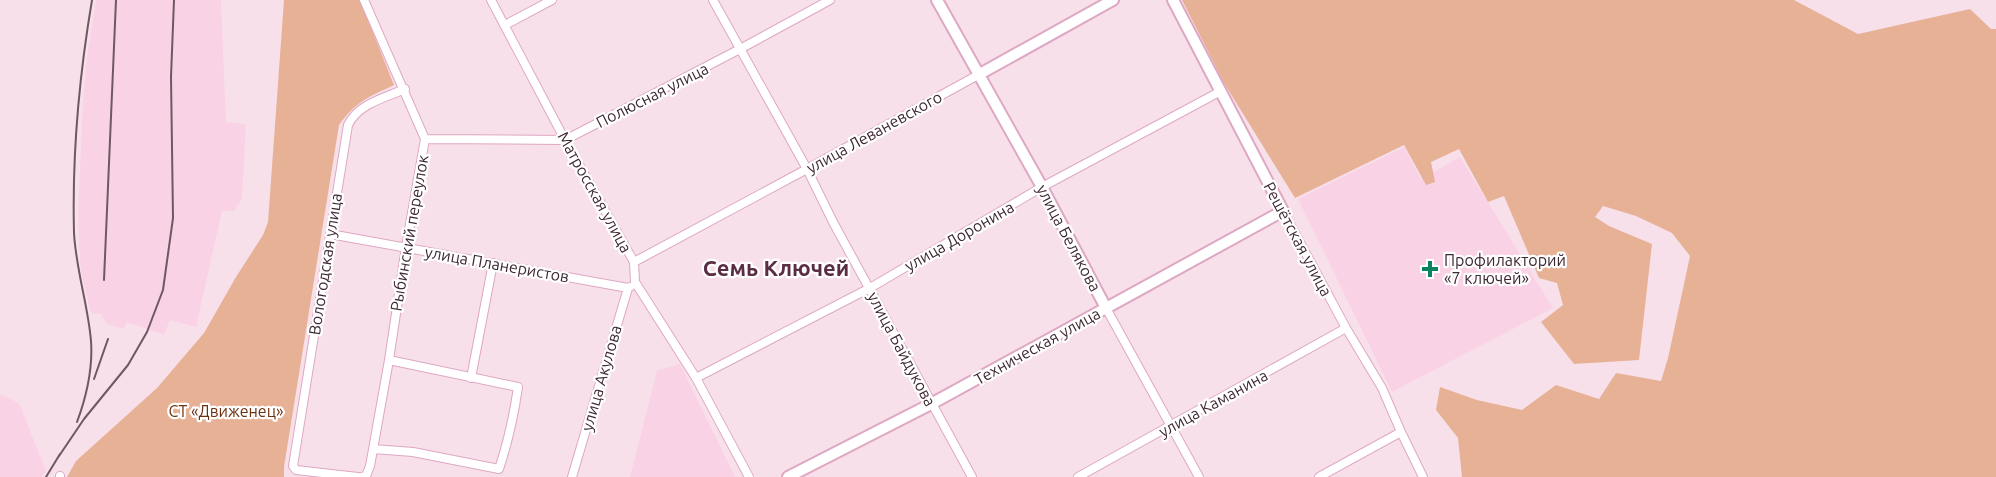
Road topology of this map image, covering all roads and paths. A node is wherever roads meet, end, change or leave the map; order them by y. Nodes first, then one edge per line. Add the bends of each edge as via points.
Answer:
1 (364, 0) edge
2 (491, 0) edge
3 (552, 0) edge
4 (713, 0) edge
5 (830, 0) edge
6 (938, 0) edge
7 (1113, 0) edge
8 (1173, 0) edge
9 (505, 25) junction
10 (740, 49) junction
11 (978, 75) junction
12 (405, 90) junction
13 (1221, 91) junction
14 (426, 139) junction
15 (565, 140) junction
16 (807, 169) junction
17 (1042, 188) junction
18 (1283, 211) junction
19 (330, 234) junction
20 (406, 247) junction
21 (634, 262) junction
22 (493, 263) junction
23 (635, 282) junction
24 (628, 288) junction
25 (870, 288) junction
26 (1106, 308) junction
27 (1346, 328) junction
28 (389, 360) junction
29 (471, 378) junction
30 (696, 378) junction
31 (931, 404) junction
32 (1172, 426) junction
33 (1401, 432) junction
34 (373, 449) junction
35 (321, 475) edge
36 (362, 477) edge
37 (572, 477) edge
38 (749, 477) edge
39 (788, 477) edge
40 (972, 477) edge
41 (1078, 477) edge
42 (1199, 477) edge
43 (1319, 477) edge
44 (1424, 477) edge

1 - 12 street, Рыбинский переулок
2 - 9 street, Матросская улица
3 - 9 street
4 - 10 street, улица Байдукова
5 - 10 street, Полюсная улица
6 - 11 street, улица Белякова
7 - 11 street, улица Леваневского
8 - 13 street, Решётская улица
9 - 15 street, Матросская улица
10 - 15 street, Полюсная улица
10 - 16 street, улица Байдукова
11 - 16 street, улица Леваневского
11 - 17 street, улица Белякова
12 - 14 street, Рыбинский переулок
12 - 19 street, Вологодская улица via 353,115 348,125
13 - 17 street, улица Доронина
13 - 18 street, Решётская улица
14 - 15 street, Полюсная улица
14 - 20 street, Рыбинский переулок
15 - 21 street, Матросская улица
16 - 21 street, улица Леваневского
16 - 25 street, улица Байдукова
17 - 25 street, улица Доронина
17 - 26 street, улица Белякова
18 - 26 street, Техническая улица
18 - 27 street, Решётская улица
19 - 20 street, улица Планеристов
19 - 35 street, Вологодская улица via 293,466
20 - 22 street, улица Планеристов
20 - 28 street, Рыбинский переулок
21 - 23 street, Матросская улица
22 - 24 street, улица Планеристов
22 - 29 street
23 - 24 street
23 - 30 street, Матросская улица
24 - 37 street, улица Акулова
25 - 30 street, улица Доронина
25 - 31 street, улица Байдукова
26 - 31 street, Техническая улица
26 - 32 street, улица Белякова
27 - 32 street, улица Каманина
27 - 33 street, Решётская улица via 1382,388
28 - 29 street
28 - 34 street, Рыбинский переулок
29 - 34 street via 518,387 510,436 499,469 413,452
30 - 38 street, Матросская улица
31 - 39 street, Техническая улица
31 - 40 street, улица Байдукова
32 - 41 street, улица Каманина
32 - 42 street, улица Белякова
33 - 43 street
33 - 44 street, Решётская улица
34 - 36 street, Рыбинский переулок
35 - 36 street

